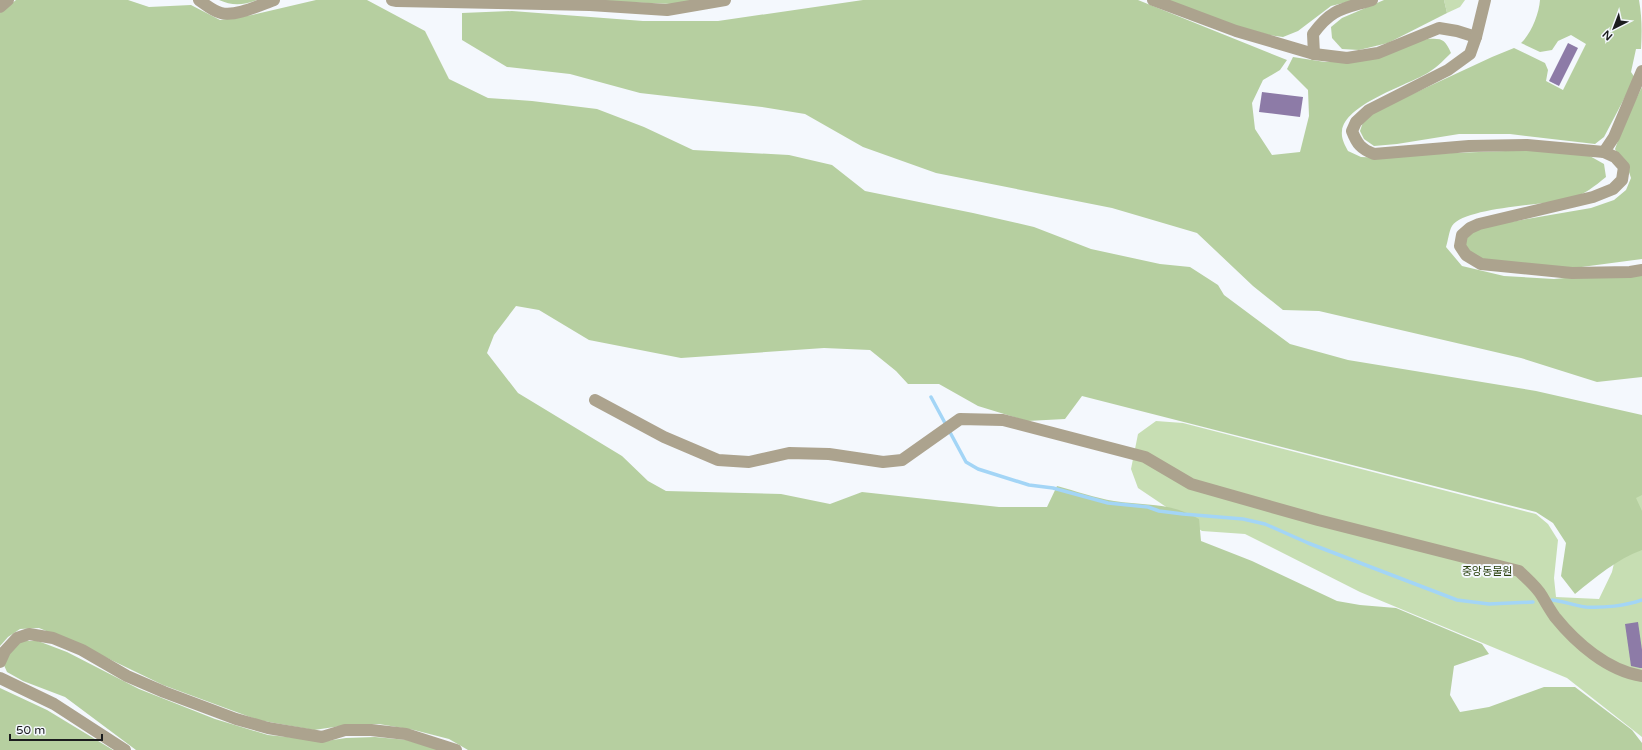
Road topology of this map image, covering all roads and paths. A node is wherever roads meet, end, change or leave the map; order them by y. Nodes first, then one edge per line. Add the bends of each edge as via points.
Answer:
1 (8, 0) edge
2 (199, 0) edge
3 (274, 0) edge
4 (392, 0) edge
5 (725, 0) edge
6 (1153, 0) edge
7 (1372, 0) edge
8 (1485, 0) edge
9 (0, 7) edge
10 (1476, 37) junction
11 (1314, 54) junction
12 (1642, 72) edge
13 (1604, 152) junction
14 (1642, 270) edge
15 (595, 400) dead end
16 (0, 662) edge
17 (1642, 676) edge
18 (0, 678) edge
19 (125, 750) edge
20 (456, 750) edge

1 - 9 street
2 - 3 street via 222,13 246,11
4 - 5 street via 590,4 667,10
6 - 11 street via 1236,31
7 - 11 street via 1334,11 1322,21 1313,34
8 - 10 street
10 - 11 street via 1457,30 1439,28 1378,53 1347,58
10 - 13 street via 1470,54 1448,70 1368,110 1356,122 1352,131 1356,143 1363,150 1374,154 1469,146 1527,145
12 - 13 street via 1614,138
13 - 14 street via 1615,157 1624,167 1622,180 1613,189 1594,197 1479,224 1462,235 1460,246 1466,256 1481,264 1572,273
15 - 17 street via 664,437 718,460 749,462 789,453 829,454 883,462 902,460 960,419 1003,420 1145,457 1191,484 1318,520 1519,571 1567,630 1588,650 1631,675
16 - 20 street via 4,651 18,638 29,634 53,638 164,692 262,727 322,737 345,730 406,734
18 - 19 street via 54,704

